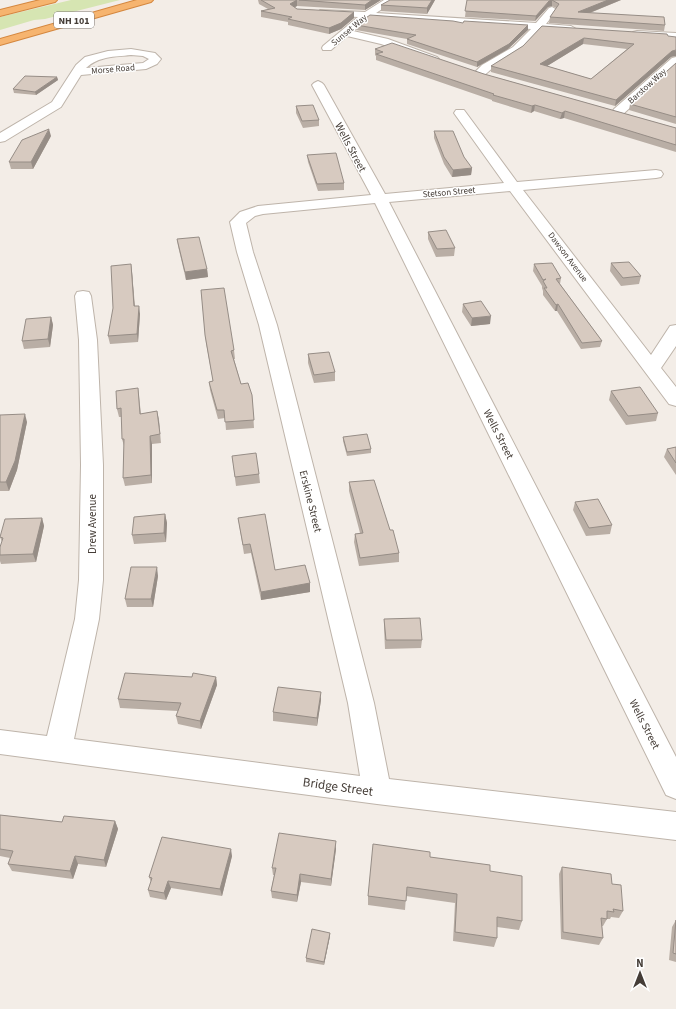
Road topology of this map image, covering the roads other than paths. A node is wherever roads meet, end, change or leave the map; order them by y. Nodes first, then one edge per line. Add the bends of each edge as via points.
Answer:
1 (52, 0) edge
2 (148, 0) edge
3 (391, 0) edge
4 (552, 10) edge
5 (313, 11) edge
6 (0, 13) edge
7 (367, 15) junction
8 (538, 27) junction
9 (584, 30) edge
10 (346, 33) junction
11 (630, 33) edge
12 (676, 36) edge
13 (0, 42) edge
14 (326, 48) dead end
15 (676, 60) edge
16 (443, 62) edge
17 (464, 70) edge
18 (77, 72) junction
19 (318, 85) dead end
20 (606, 109) edge
21 (618, 112) junction
22 (460, 114) dead end
23 (632, 117) edge
24 (0, 138) edge
25 (656, 174) dead end
26 (513, 186) junction
27 (379, 199) junction
28 (244, 214) joint
29 (83, 296) dead end
30 (676, 330) edge
31 (652, 368) junction
32 (676, 400) edge
33 (0, 742) edge
34 (58, 748) junction
35 (676, 786) edge
36 (377, 791) junction
37 (676, 826) edge

1 - 6 highway, NH 101
2 - 13 highway, NH 101
3 - 7 street, Sunset Way
4 - 8 street
5 - 7 street
7 - 8 street
7 - 10 street, Sunset Way
8 - 9 street
8 - 17 street via 516,50 482,70 483,76
10 - 14 street, Sunset Way
10 - 16 street via 384,41
11 - 12 street
15 - 21 street, Barstow Way
18 - 18 street, Morse Road via 89,59 108,54 143,52 155,59 146,66
18 - 24 street, Morse Road via 57,104
19 - 27 street, Wells Street
20 - 21 street
21 - 23 street
22 - 26 street, Dawson Avenue
25 - 26 street, Stetson Street
26 - 27 street, Stetson Street
26 - 31 street, Dawson Avenue
27 - 28 street, Stetson Street via 273,208
27 - 35 street, Wells Street
28 - 36 street, Erskine Street via 238,222 268,325 361,703
29 - 34 street, Drew Avenue via 88,340 91,434 91,580 88,619
30 - 31 street
31 - 32 street, Dawson Avenue
33 - 34 street, Bridge Street
34 - 36 street, Bridge Street
36 - 37 street, Bridge Street

